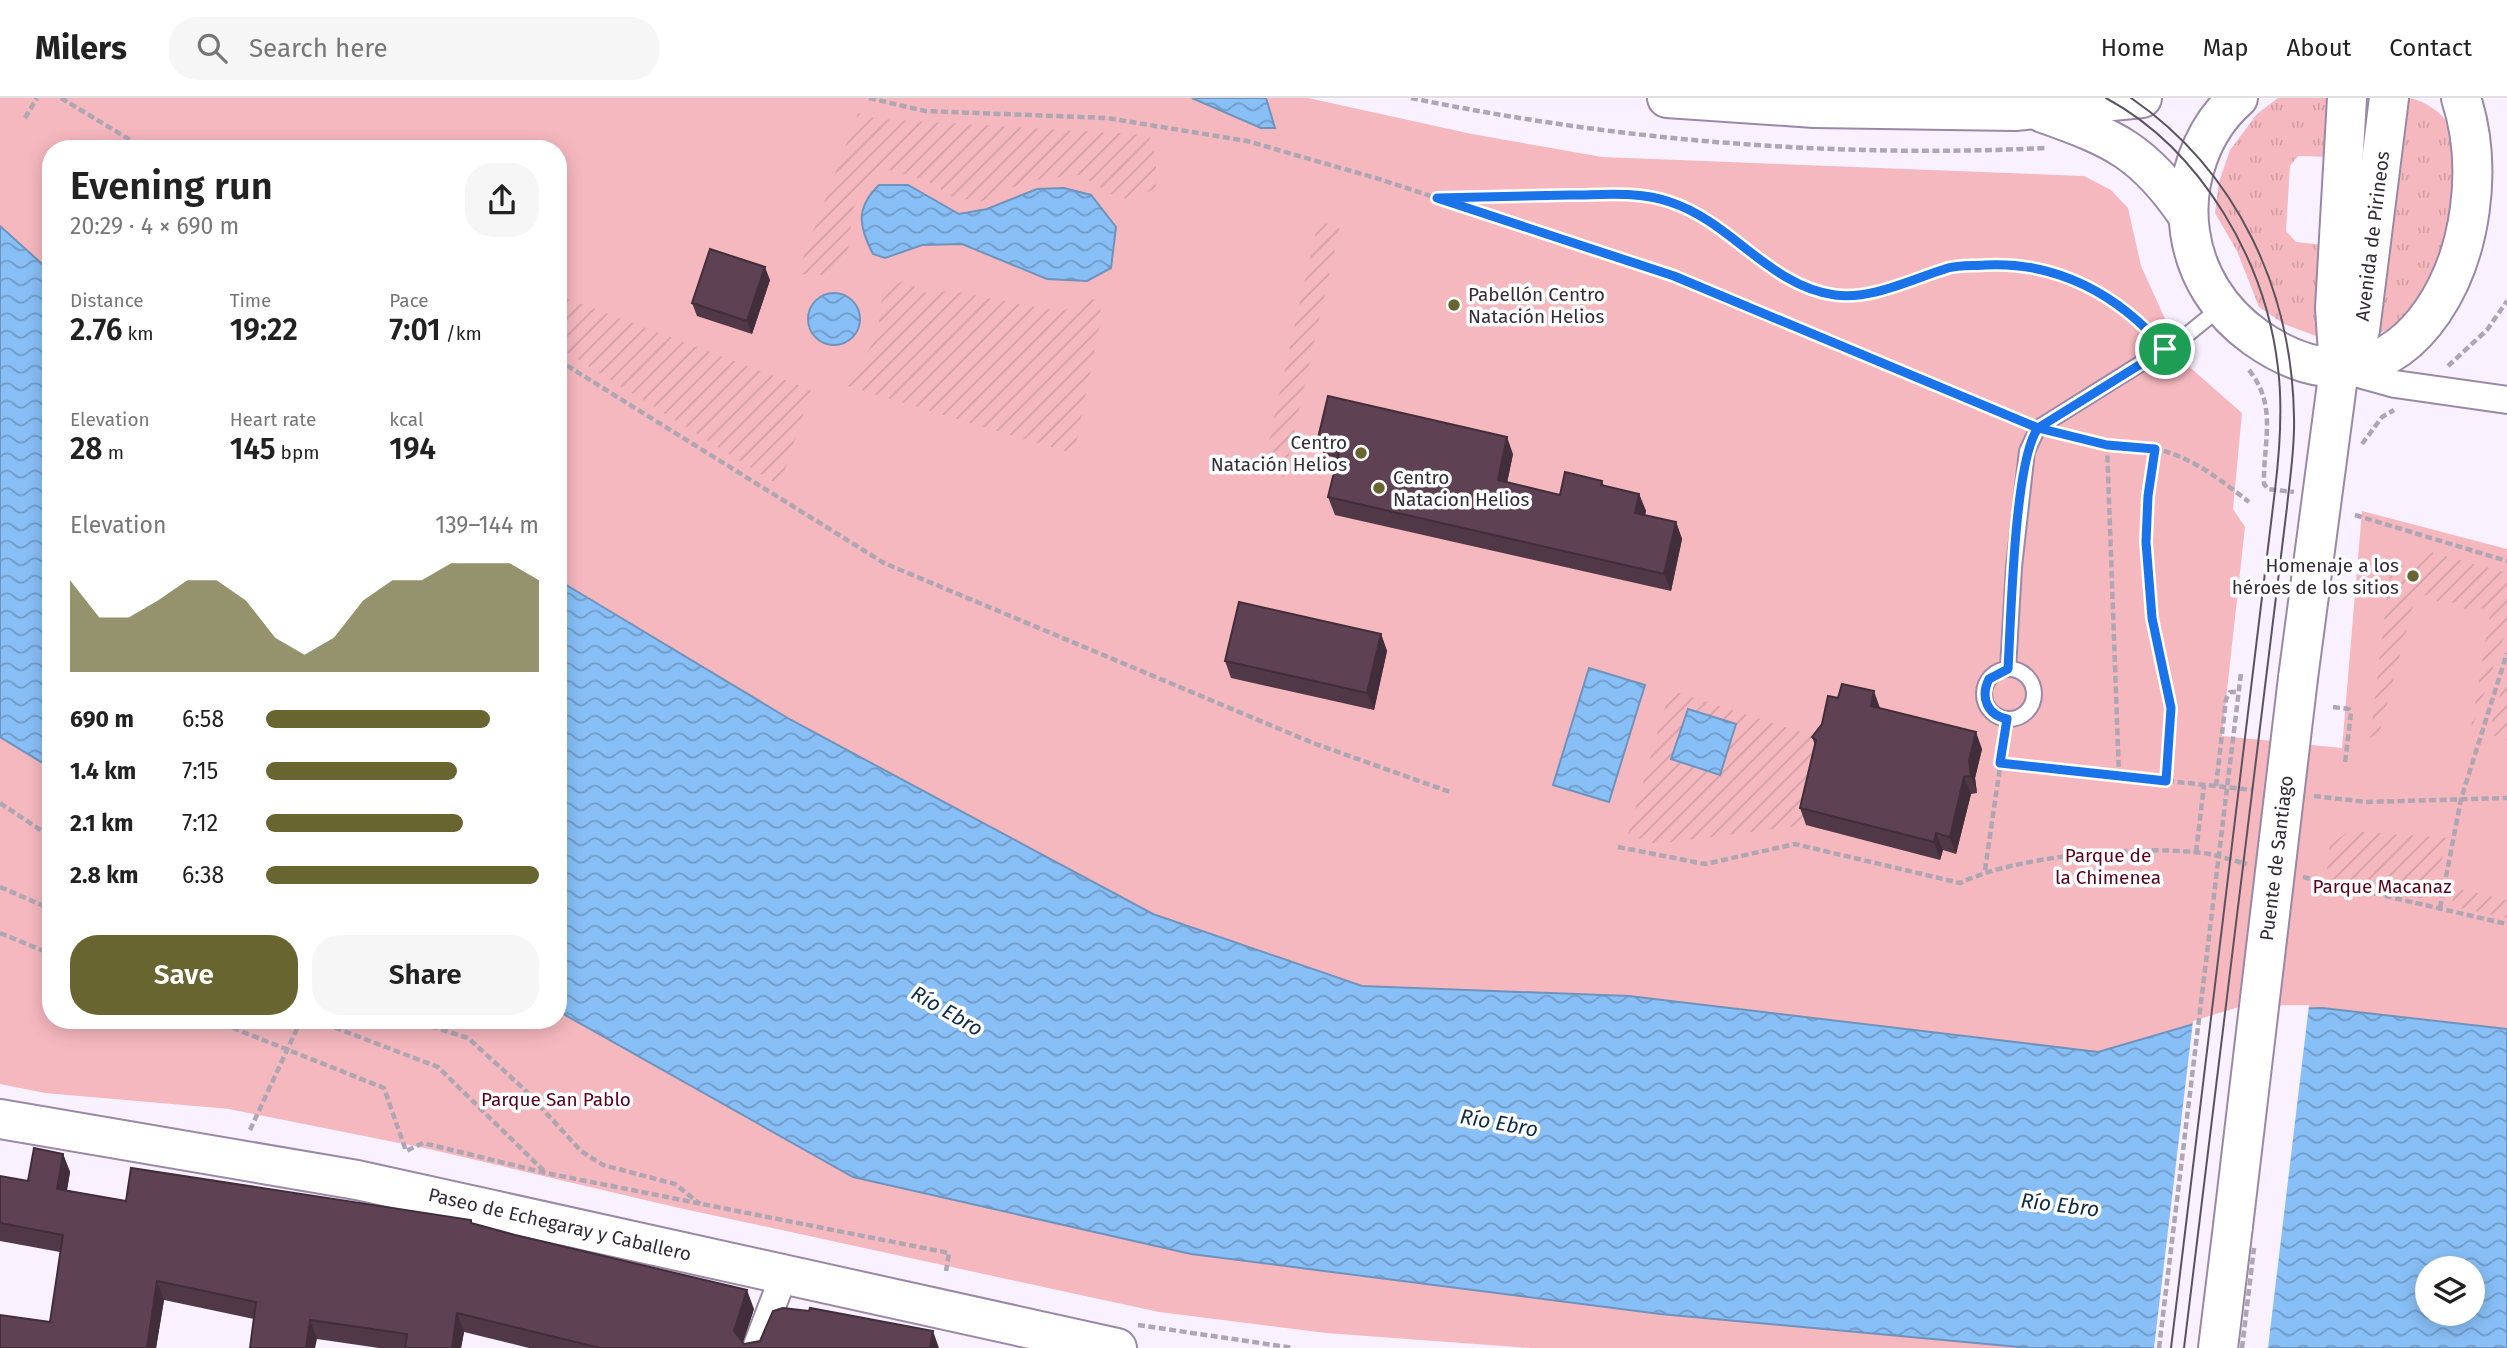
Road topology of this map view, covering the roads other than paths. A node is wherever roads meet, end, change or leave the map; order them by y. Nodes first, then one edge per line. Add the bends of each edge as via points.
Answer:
1 (1667, 98) edge
2 (2142, 98) edge
3 (2238, 98) edge
4 (2347, 98) edge
5 (2389, 98) edge
6 (2461, 98) edge
7 (2036, 111) junction
8 (2496, 145) edge
9 (2188, 216) junction
10 (2221, 307) junction
11 (2339, 369) junction
12 (2507, 400) edge
13 (2008, 669) junction
14 (0, 1119) edge
15 (784, 1275) junction
16 (756, 1348) edge
17 (1117, 1348) edge
18 (2218, 1348) edge

1 - 7 main road via 1814,108
2 - 7 main road
3 - 9 main road via 2211,130 2199,158 2190,186
4 - 11 main road, Avenida de Pirineos via 2335,308
5 - 11 main road, Avenida de Pirineos via 2360,330
6 - 8 main road
7 - 9 main road via 2107,136 2137,155
8 - 11 main road via 2498,233 2468,305 2405,352
9 - 10 main road via 2196,259
10 - 11 main road via 2241,328 2275,350
10 - 13 lane via 2165,349 2038,428 2026,451
11 - 12 street via 2395,384
11 - 18 main road, Puente de Santiago, bridge
13 - 13 lane via 1989,679 1984,693 1989,708 2007,719 2028,711 2035,691 2028,677
14 - 15 main road, Paseo de Echegaray y Caballero via 357,1180
15 - 16 street
15 - 17 main road, Paseo de Echegaray y Caballero

